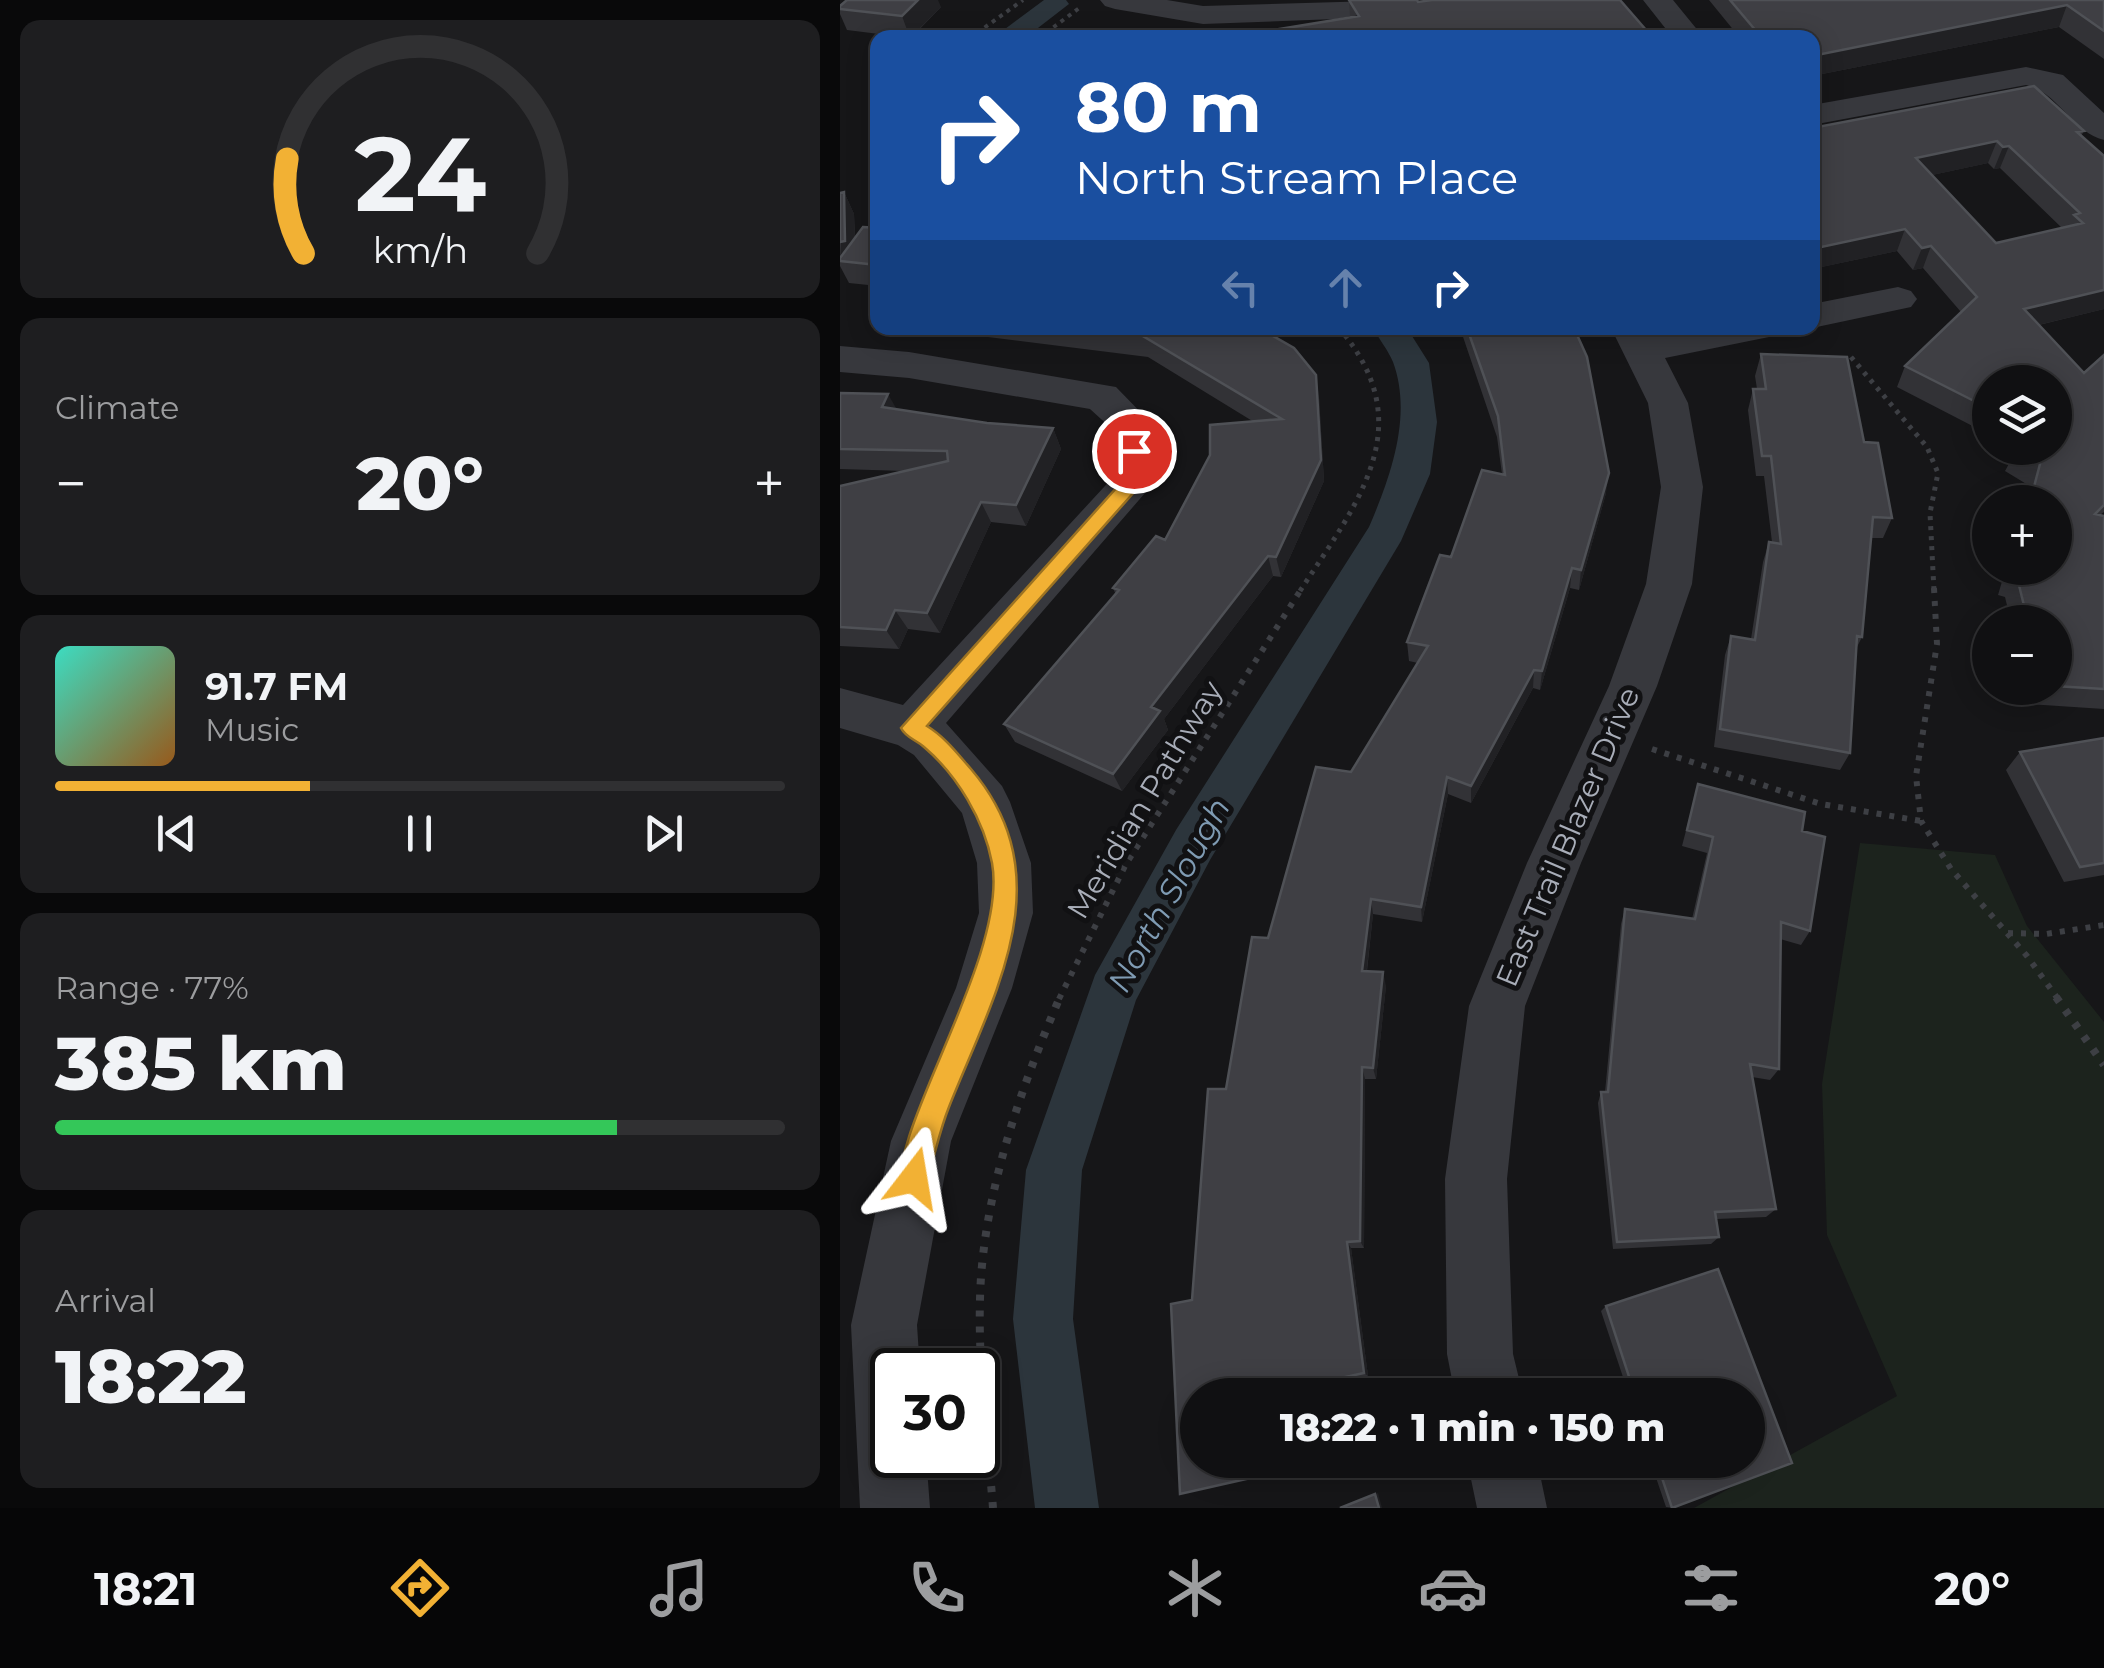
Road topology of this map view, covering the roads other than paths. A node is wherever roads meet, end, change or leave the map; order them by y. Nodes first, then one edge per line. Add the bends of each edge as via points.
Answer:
1 (1116, 0) edge
2 (1394, 0) edge
3 (1658, 0) edge
4 (1682, 30) edge
5 (1820, 113) edge
6 (2104, 130) edge
7 (1898, 299) dead end
8 (1820, 314) edge
9 (1672, 335) edge
10 (1637, 338) edge
11 (840, 360) edge
12 (840, 708) edge
13 (912, 728) junction
14 (1485, 1378) edge
15 (1506, 1478) edge
16 (895, 1508) edge
17 (1512, 1508) edge

1 - 2 street via 1203,15 1258,15
3 - 4 street
5 - 6 street via 2012,76 2042,78 2058,87
7 - 8 street
9 - 10 street, East Trail Blazer Drive
10 - 14 street, East Trail Blazer Drive via 1668,404 1682,487 1669,584 1633,686 1497,1006 1476,1179
11 - 13 street via 1102,398 1132,424 1136,478
12 - 13 street
13 - 16 street via 932,740 984,802 1004,863 1006,913 984,988 921,1141 884,1325
15 - 17 street

